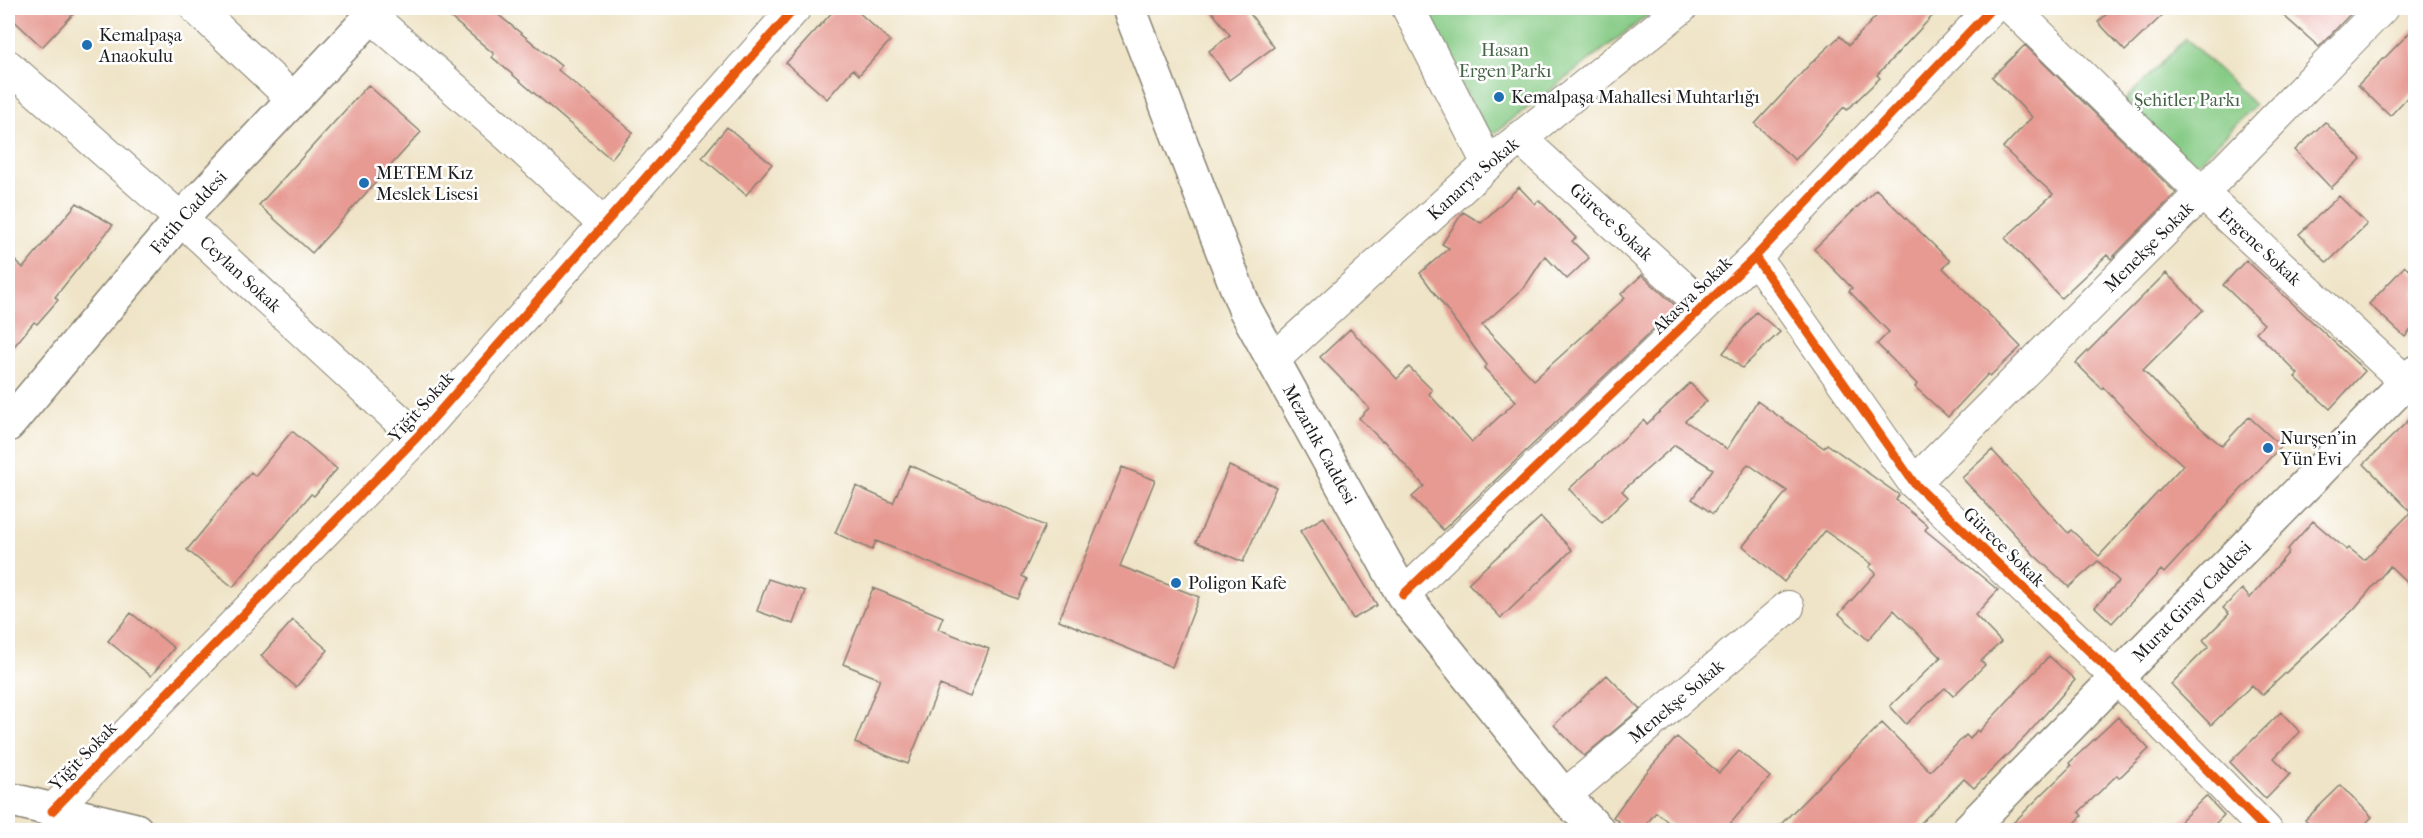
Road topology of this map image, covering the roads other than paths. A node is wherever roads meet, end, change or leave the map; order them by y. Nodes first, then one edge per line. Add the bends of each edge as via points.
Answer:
1 (196, 8) edge
2 (795, 8) edge
3 (1129, 8) edge
4 (1408, 8) edge
5 (1681, 8) edge
6 (1992, 8) edge
7 (2012, 8) edge
8 (2382, 8) edge
9 (375, 12) edge
10 (8, 66) edge
11 (293, 99) junction
12 (1520, 138) junction
13 (1488, 164) junction
14 (2202, 193) junction
15 (181, 219) junction
16 (604, 224) junction
17 (1755, 256) junction
18 (1703, 306) junction
19 (1274, 360) junction
20 (2411, 377) edge
21 (8, 425) edge
22 (417, 437) junction
23 (1914, 483) junction
24 (1403, 595) junction
25 (1788, 607) dead end
26 (2116, 677) junction
27 (1564, 796) junction
28 (8, 799) edge
29 (52, 811) junction
30 (136, 831) edge
31 (1598, 831) edge
32 (1968, 831) edge
33 (2265, 831) edge

1 - 11 street
2 - 16 street, Yiğit Sokak
3 - 19 main road, Mezarlık Caddesi via 1245,309
4 - 13 street
5 - 12 street, Kanarya Sokak
6 - 17 street, Akasya Sokak
7 - 14 street, Ergene Sokak
8 - 14 street, Menekşe Sokak
9 - 11 main road, Fatih Caddesi
9 - 16 street
10 - 15 street, Ceylan Sokak
11 - 15 main road, Fatih Caddesi
12 - 13 street, Kanarya Sokak
12 - 18 street, Gürece Sokak
13 - 19 street, Kanarya Sokak
14 - 20 street, Ergene Sokak
14 - 23 street, Menekşe Sokak
15 - 21 main road, Fatih Caddesi
15 - 22 street, Ceylan Sokak
16 - 22 street, Yiğit Sokak
17 - 18 street, Akasya Sokak
17 - 23 street, Gürece Sokak
18 - 24 street, Akasya Sokak
19 - 24 main road, Mezarlık Caddesi
20 - 26 main road, Murat Giray Caddesi
22 - 29 street, Yiğit Sokak
23 - 26 street, Gürece Sokak
24 - 27 main road, Mezarlık Caddesi
25 - 27 street, Menekşe Sokak
26 - 32 main road, Murat Giray Caddesi
26 - 33 street, Gürece Sokak
27 - 31 main road, Mezarlık Caddesi
28 - 29 main road
29 - 30 main road

